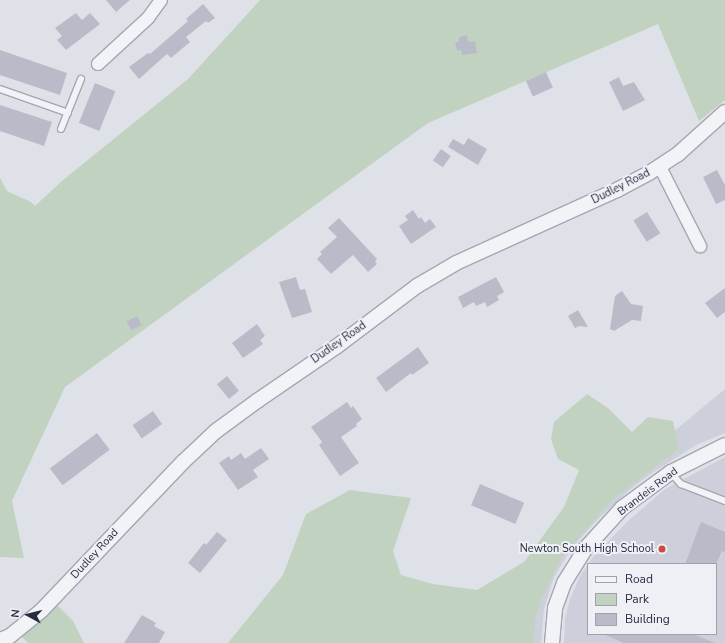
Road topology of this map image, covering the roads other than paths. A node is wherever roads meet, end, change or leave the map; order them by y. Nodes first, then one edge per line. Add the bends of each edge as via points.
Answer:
1 (161, 0) edge
2 (98, 64) dead end
3 (81, 79) dead end
4 (0, 89) edge
5 (68, 112) junction
6 (725, 112) edge
7 (61, 129) dead end
8 (660, 167) junction
9 (700, 246) dead end
10 (725, 445) edge
11 (671, 472) junction
12 (725, 501) edge
13 (0, 640) edge
14 (552, 643) edge

1 - 2 street via 148,18
3 - 5 lane
4 - 5 lane
5 - 7 lane
6 - 8 street, Dudley Road
8 - 9 street
8 - 13 street, Dudley Road via 631,184 456,263 417,286 216,432 183,462 41,611 10,636
10 - 11 street, Brandeis Road
11 - 12 lane via 681,484
11 - 14 street, Brandeis Road via 622,508 585,549 562,589 555,608

